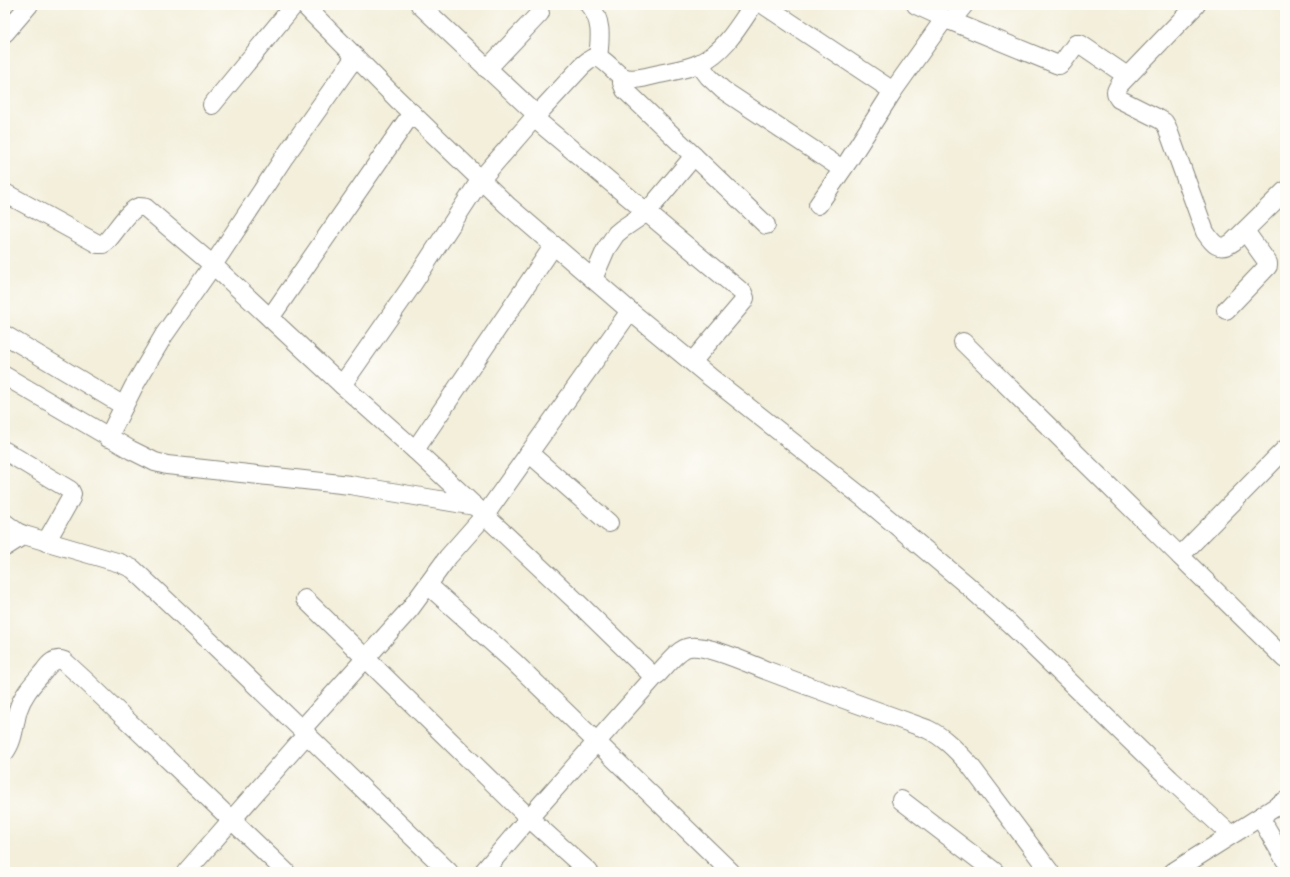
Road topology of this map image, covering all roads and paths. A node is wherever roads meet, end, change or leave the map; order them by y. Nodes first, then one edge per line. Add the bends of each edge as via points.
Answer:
1 (29, 5) edge
2 (294, 5) edge
3 (304, 5) edge
4 (589, 5) edge
5 (753, 5) edge
6 (764, 5) edge
7 (916, 5) edge
8 (964, 5) edge
9 (1196, 5) edge
10 (431, 9) edge
11 (540, 13) dead end
12 (948, 20) junction
13 (5, 34) edge
14 (355, 56) junction
15 (598, 58) junction
16 (699, 64) junction
17 (487, 69) junction
18 (1127, 76) junction
19 (622, 77) junction
20 (893, 91) junction
21 (212, 105) dead end
22 (412, 113) junction
23 (535, 117) junction
24 (692, 159) junction
25 (842, 169) junction
26 (481, 180) junction
27 (1285, 191) edge
28 (7, 197) edge
29 (818, 205) dead end
30 (647, 212) junction
31 (766, 224) dead end
32 (1245, 231) junction
33 (554, 245) junction
34 (213, 265) junction
35 (593, 279) junction
36 (1226, 310) dead end
37 (630, 311) junction
38 (270, 318) junction
39 (5, 335) edge
40 (963, 342) dead end
41 (692, 362) junction
42 (5, 376) edge
43 (342, 385) junction
44 (124, 406) junction
45 (108, 438) junction
46 (1285, 449) edge
47 (415, 450) junction
48 (5, 451) edge
49 (529, 453) junction
50 (480, 511) junction
51 (5, 522) edge
52 (608, 523) dead end
53 (24, 535) junction
54 (46, 542) junction
55 (5, 547) edge
56 (1180, 556) junction
57 (428, 585) junction
58 (305, 599) dead end
59 (365, 659) junction
60 (1285, 659) edge
61 (656, 675) junction
62 (304, 732) junction
63 (598, 742) junction
64 (5, 752) edge
65 (901, 800) dead end
66 (1270, 810) edge
67 (529, 818) junction
68 (231, 819) junction
69 (1231, 835) junction
70 (1285, 860) edge
71 (186, 872) edge
72 (286, 872) edge
73 (449, 872) edge
74 (483, 872) edge
75 (589, 872) edge
76 (731, 872) edge
77 (995, 872) edge
78 (1050, 872) edge
79 (1173, 872) edge

1 - 13 street
2 - 21 street
3 - 14 street
4 - 15 street via 598,18 600,28
5 - 16 street via 727,40 714,54
6 - 20 street
7 - 12 street
8 - 12 street
9 - 18 street
10 - 17 street
11 - 17 street
12 - 18 street via 1059,65 1078,43
12 - 20 street
14 - 22 street
14 - 34 street
15 - 19 street
15 - 23 street via 593,58 583,65
16 - 19 street via 636,78
16 - 25 street via 723,90
17 - 23 street
18 - 32 street via 1116,90 1116,95 1119,100 1164,122 1208,237 1222,248
19 - 24 street via 625,90
20 - 25 street
22 - 26 street
22 - 38 street
23 - 26 street
23 - 30 street
24 - 30 street
24 - 31 street
25 - 29 street
26 - 33 street
26 - 43 street
27 - 32 street
28 - 34 street via 98,244 103,244 111,237 129,213 140,207 146,208
30 - 35 street via 622,228 611,240
30 - 41 street via 740,290 745,298
32 - 36 street via 1268,266
33 - 35 street
33 - 47 street
34 - 38 street
34 - 44 street via 164,335
35 - 37 street
37 - 41 street
37 - 49 street
38 - 43 street
39 - 44 street
40 - 56 street
41 - 69 street via 866,500 966,585
42 - 45 street
43 - 47 street
44 - 45 street
45 - 50 street via 147,459 167,465 342,484
46 - 56 street
47 - 50 street
48 - 54 street via 70,490 72,494
49 - 50 street
49 - 52 street
50 - 57 street
50 - 61 street via 651,674
51 - 53 street
53 - 54 street
53 - 55 street
54 - 62 street via 133,569
56 - 60 street
57 - 59 street
57 - 63 street
58 - 59 street
59 - 62 street
59 - 67 street
61 - 63 street
61 - 78 street via 681,651 697,646 845,698 937,734 970,764
62 - 68 street
62 - 73 street
63 - 67 street
63 - 76 street
64 - 68 street via 10,744 24,696 47,667 60,659
65 - 77 street
66 - 69 street
66 - 70 street
67 - 74 street
67 - 75 street
68 - 71 street
68 - 72 street
69 - 79 street

